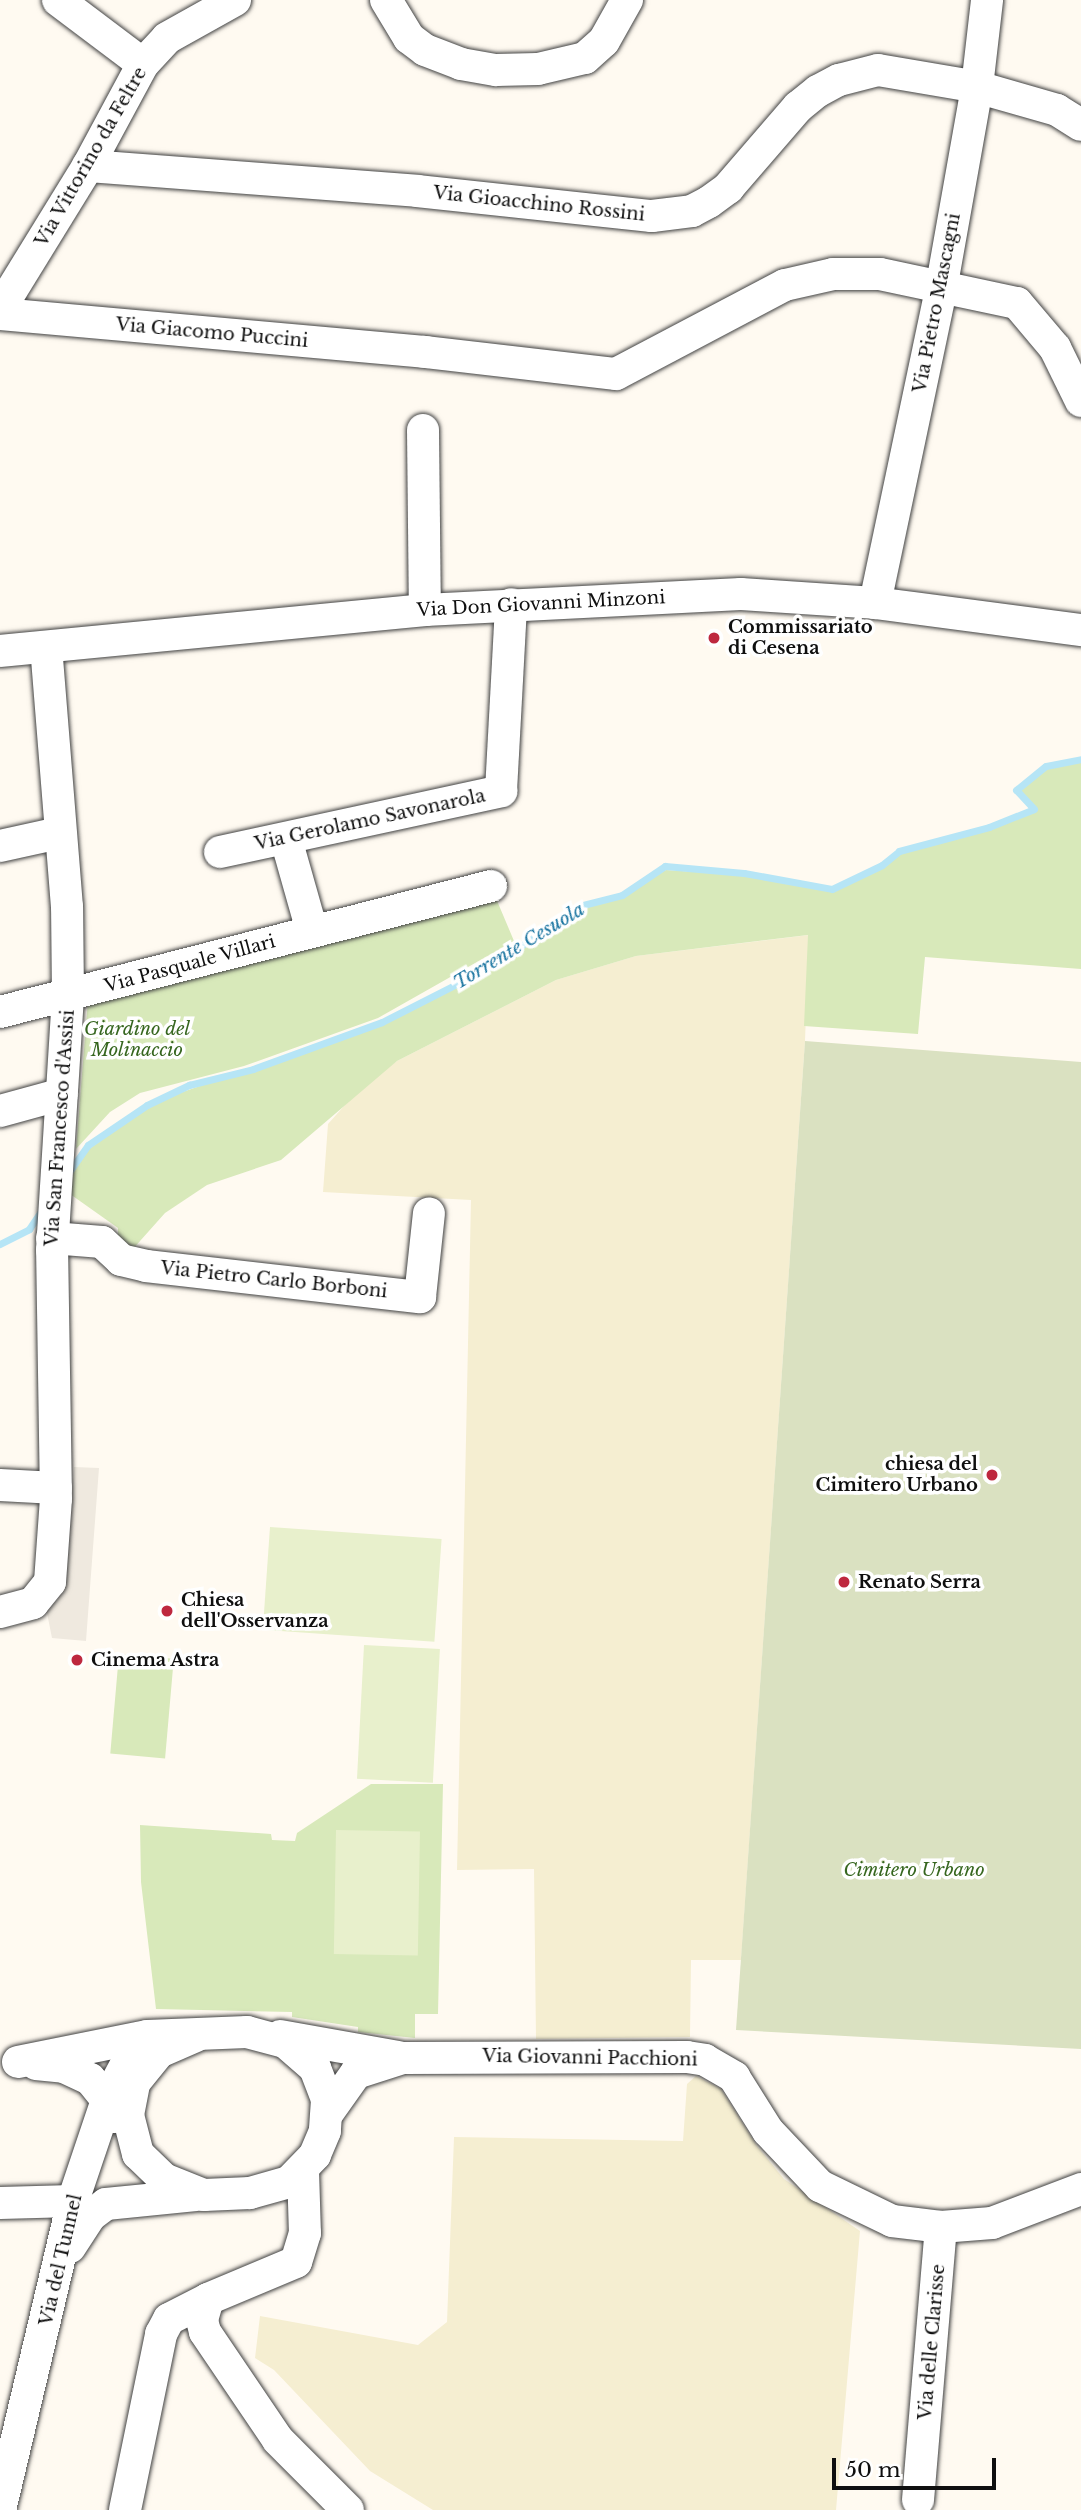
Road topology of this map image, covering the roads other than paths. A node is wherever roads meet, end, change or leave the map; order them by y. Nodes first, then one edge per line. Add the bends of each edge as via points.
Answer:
1 (58, 0) edge
2 (235, 0) edge
3 (386, 0) edge
4 (627, 0) edge
5 (987, 0) edge
6 (144, 64) junction
7 (977, 88) junction
8 (1081, 125) edge
9 (88, 166) junction
10 (942, 284) junction
11 (0, 312) edge
12 (1081, 401) edge
13 (423, 430) dead end
14 (875, 603) junction
15 (511, 604) junction
16 (425, 610) junction
17 (1081, 630) edge
18 (46, 648) junction
19 (0, 651) edge
20 (59, 833) junction
21 (286, 839) junction
22 (0, 846) edge
23 (220, 852) dead end
24 (491, 886) dead end
25 (312, 932) junction
26 (68, 997) junction
27 (0, 1012) edge
28 (62, 1094) junction
29 (0, 1111) edge
30 (429, 1213) dead end
31 (52, 1238) junction
32 (0, 1485) edge
33 (56, 1488) junction
34 (0, 1612) edge
35 (265, 2034) junction
36 (183, 2040) junction
37 (403, 2058) junction
38 (9, 2062) edge
39 (107, 2099) junction
40 (327, 2114) junction
41 (152, 2171) junction
42 (303, 2171) junction
43 (1081, 2189) edge
44 (204, 2195) junction
45 (74, 2201) junction
46 (0, 2203) edge
47 (941, 2227) junction
48 (58, 2270) junction
49 (208, 2299) junction
50 (918, 2500) dead end
51 (0, 2510) edge
52 (125, 2510) edge
53 (348, 2510) edge

1 - 6 street
2 - 6 street, Via Vittorino da Feltre via 167,38
3 - 4 street via 410,38 425,50 461,64 496,70 538,69 585,58 604,41
5 - 7 street, Via Pietro Mascagni
6 - 9 street, Via Vittorino da Feltre
7 - 8 street, Via Gioacchino Rossini via 1057,110
7 - 9 street, Via Gioacchino Rossini via 878,70 839,80 798,107 728,188 692,211 671,215 613,214 417,191
7 - 10 street, Via Pietro Mascagni
9 - 11 street, Via Vittorino da Feltre
10 - 11 street, Via Giacomo Puccini via 858,272 806,278 763,295 616,374
10 - 12 street, Via Giacomo Puccini via 1017,303 1055,348
10 - 14 street, Via Pietro Mascagni
13 - 16 street
14 - 15 street, Via Don Giovanni Minzoni via 741,594
14 - 17 street, Via Don Giovanni Minzoni
15 - 16 street, Via Don Giovanni Minzoni
15 - 21 street, Via Gerolamo Savonarola via 501,791
16 - 18 street, Via Don Giovanni Minzoni
18 - 19 street, Via Don Giovanni Minzoni
18 - 20 street, Via San Francesco d'Assisi
20 - 22 street
20 - 26 street, Via San Francesco d'Assisi via 67,907
21 - 23 street, Via Gerolamo Savonarola
21 - 25 street
24 - 25 street, Via Pasquale Villari
25 - 26 street, Via Pasquale Villari
26 - 27 street, Via Pasquale Villari
26 - 28 street, Via San Francesco d'Assisi
28 - 29 street
28 - 31 street, Via San Francesco d'Assisi
30 - 31 street, Via Pietro Carlo Borboni via 420,1297 146,1266 121,1260 103,1242
31 - 33 street, Via San Francesco d'Assisi
32 - 33 street
33 - 34 street, Via San Francesco d'Assisi via 50,1582 33,1603
35 - 36 street
35 - 37 street, Via Giovanni Pacchioni
35 - 40 street via 306,2057 324,2084
36 - 38 street via 147,2036
36 - 39 street, Via del Tunnel via 144,2048 133,2057
36 - 41 street via 141,2071 129,2101 134,2143
37 - 40 street, Via Giovanni Pacchioni via 356,2073
37 - 47 street, Via Giovanni Pacchioni via 609,2055 705,2060 725,2069 744,2087 768,2132 820,2186 892,2221
38 - 39 street via 79,2072
39 - 41 street via 122,2139
39 - 45 street, Via del Tunnel
40 - 42 street via 315,2155
41 - 44 street
42 - 44 street via 275,2188
42 - 49 street via 305,2233 296,2262
43 - 47 street, Via Giovanni Pacchioni via 1003,2221
44 - 48 street via 106,2204 80,2228
45 - 46 street
45 - 48 street, Via del Tunnel
47 - 50 street, Via delle Clarisse
48 - 51 street, Via del Tunnel
49 - 52 street via 169,2319 161,2334
49 - 53 street via 202,2320 205,2332 278,2440

